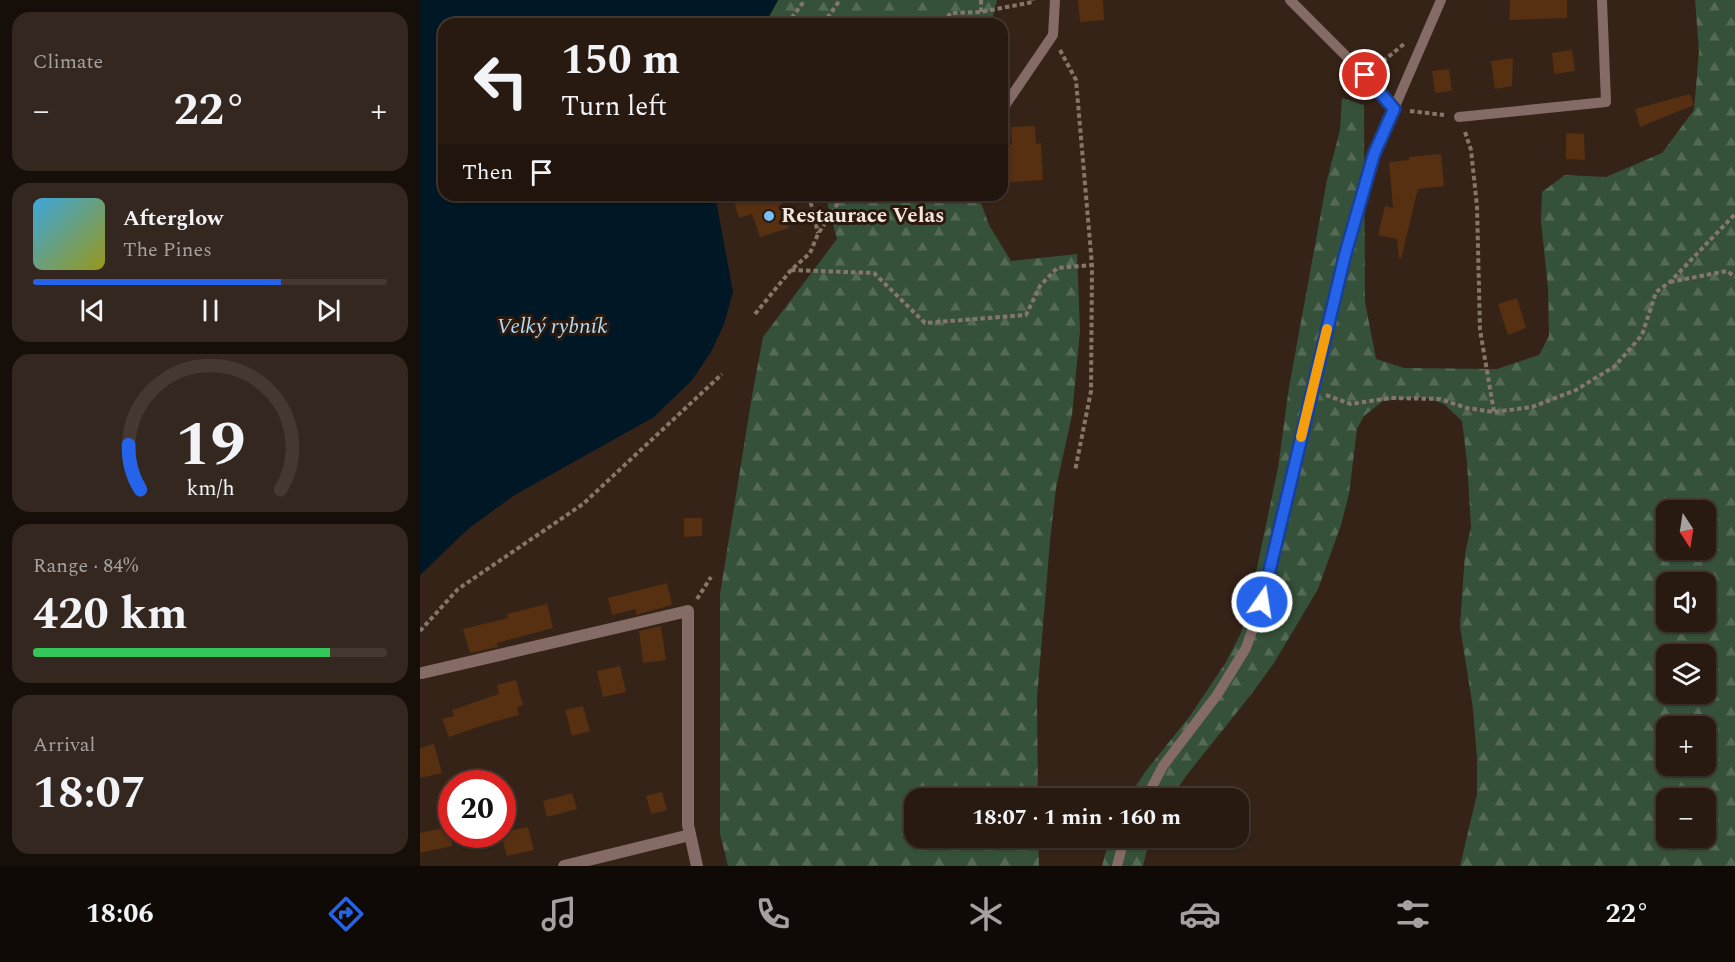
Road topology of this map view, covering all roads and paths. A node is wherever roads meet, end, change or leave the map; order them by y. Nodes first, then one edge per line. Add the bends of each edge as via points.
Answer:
1 (805, 0) edge
2 (840, 0) edge
3 (981, 0) edge
4 (1033, 0) edge
5 (1055, 0) edge
6 (1290, 0) edge
7 (1441, 0) edge
8 (1602, 0) edge
9 (981, 12) junction
10 (792, 18) edge
11 (827, 18) edge
12 (948, 18) edge
13 (1053, 36) junction
14 (1407, 41) dead end
15 (1365, 75) junction
16 (1008, 101) edge
17 (1394, 109) junction
18 (1459, 117) junction
19 (810, 201) edge
20 (839, 201) edge
21 (1735, 214) edge
22 (818, 234) junction
23 (1092, 265) junction
24 (791, 270) junction
25 (1735, 277) edge
26 (1670, 282) junction
27 (755, 314) dead end
28 (722, 374) dead end
29 (1312, 391) junction
30 (1494, 412) junction
31 (1075, 471) dead end
32 (711, 577) dead end
33 (688, 611) junction
34 (420, 631) edge
35 (422, 673) dead end
36 (1151, 788) edge
37 (690, 835) junction
38 (1122, 848) edge
39 (564, 866) edge
40 (697, 866) edge
41 (1117, 866) edge

1 - 10 path
2 - 11 path
3 - 9 path
4 - 9 path
5 - 13 lane
6 - 15 lane
7 - 17 lane
8 - 18 lane via 1606,102
9 - 12 path via 950,13
13 - 16 lane
13 - 23 path via 1076,80
14 - 15 path
15 - 17 lane
17 - 18 path
17 - 29 lane via 1374,154 1347,245
18 - 30 path via 1472,150 1480,330
19 - 22 path
20 - 22 path
21 - 26 path
22 - 24 path via 810,253
23 - 24 path via 1057,268 1040,286 1026,315 925,323 873,273
23 - 31 path via 1091,391
24 - 27 path
25 - 26 path via 1727,271
26 - 30 path via 1656,292 1642,335 1615,366 1576,390 1532,406
28 - 34 path via 583,504 458,589
29 - 30 path via 1351,404 1390,398 1440,399
29 - 36 lane via 1262,602 1246,648
32 - 33 path
33 - 35 street
33 - 37 street
37 - 39 street
37 - 40 street
38 - 41 lane

